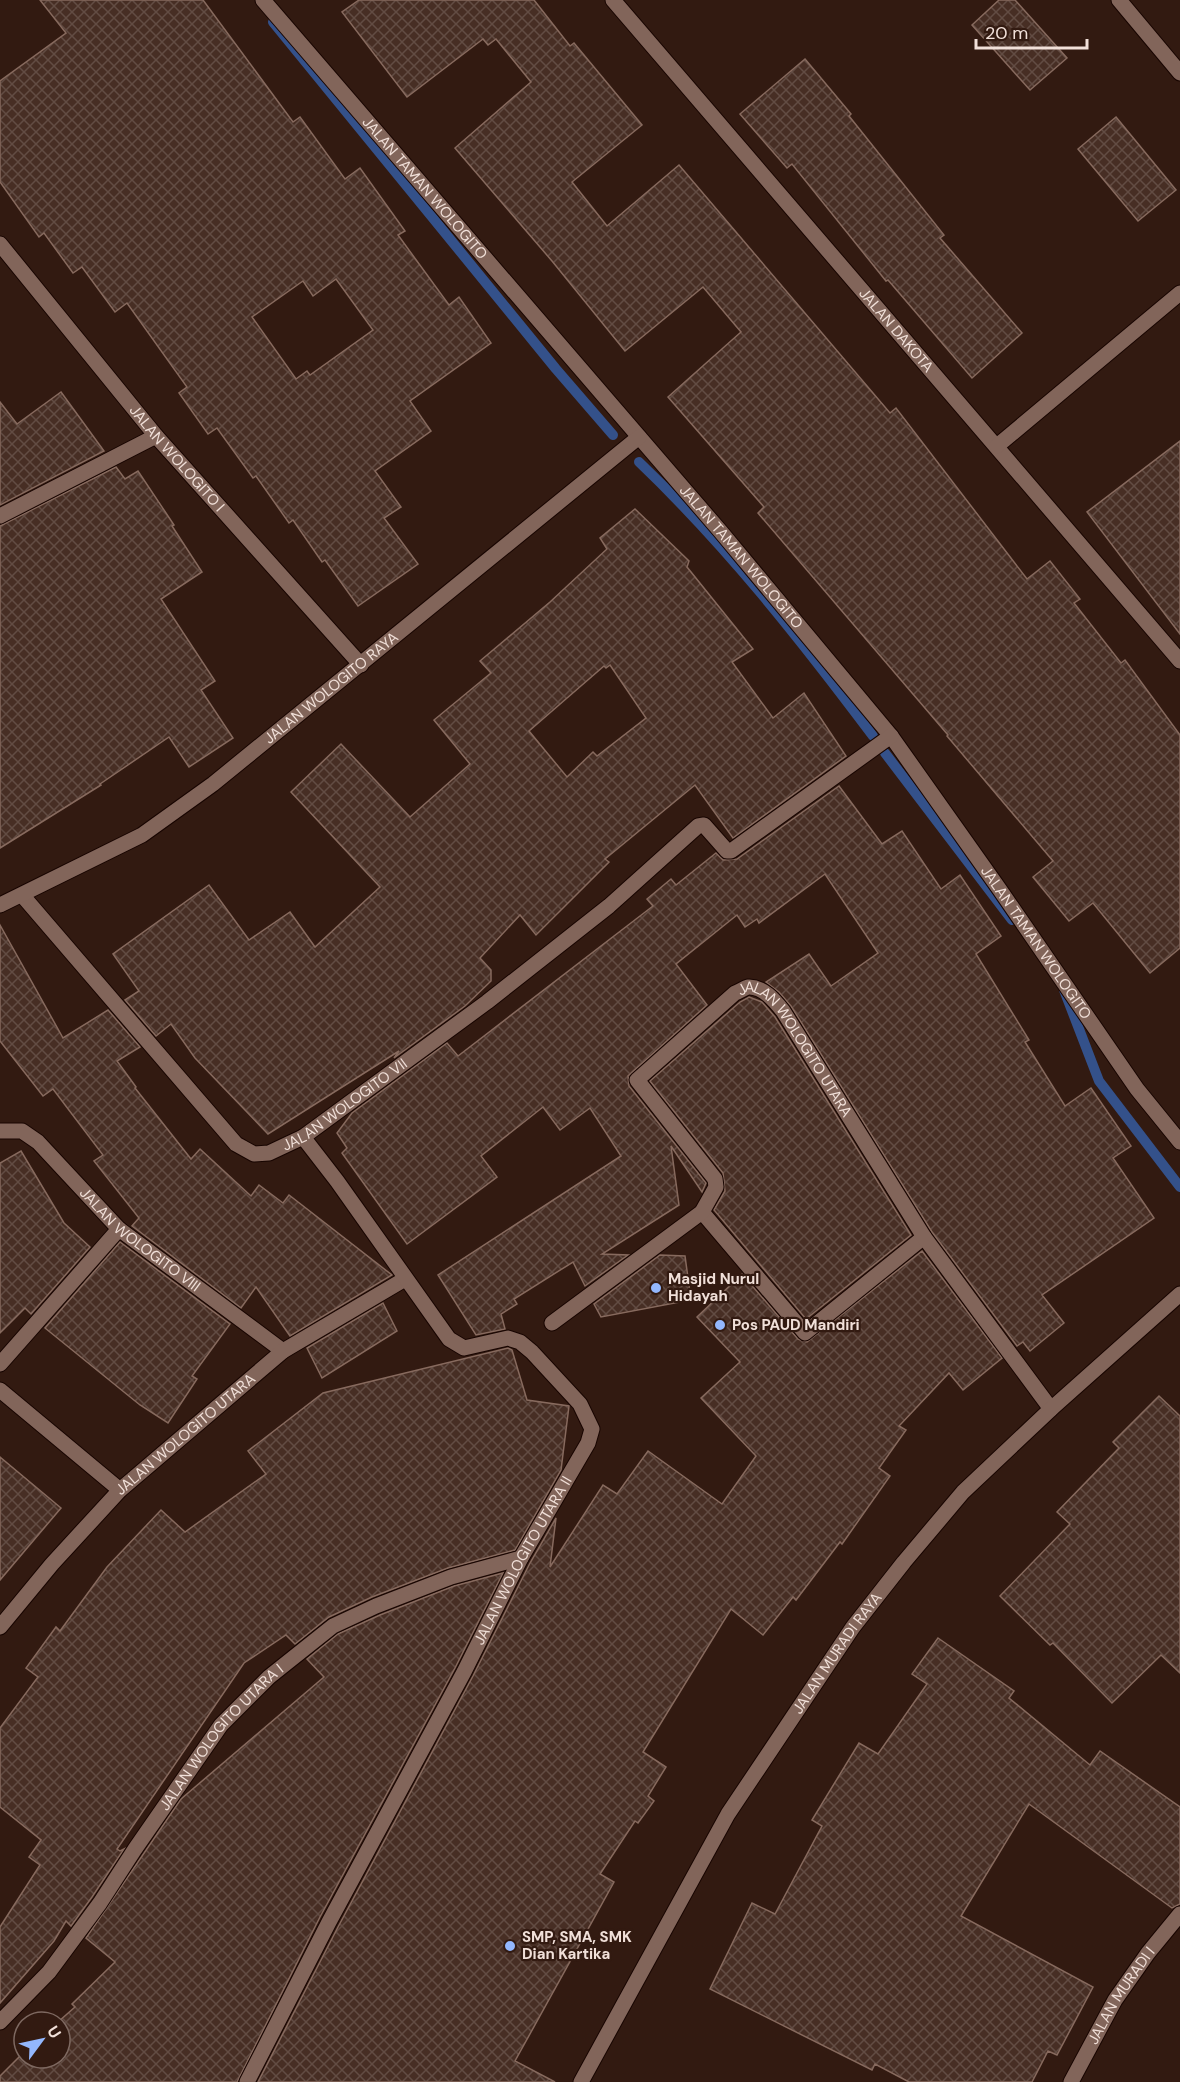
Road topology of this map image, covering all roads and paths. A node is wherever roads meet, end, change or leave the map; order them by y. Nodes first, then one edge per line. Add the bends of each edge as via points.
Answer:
1 (264, 0) edge
2 (613, 0) edge
3 (1119, 0) edge
4 (1180, 73) edge
5 (0, 244) edge
6 (1177, 302) edge
7 (156, 436) junction
8 (639, 437) junction
9 (997, 446) junction
10 (0, 516) edge
11 (1180, 661) edge
12 (361, 665) junction
13 (891, 736) junction
14 (22, 895) junction
15 (0, 905) edge
16 (0, 1131) edge
17 (303, 1137) junction
18 (1180, 1142) edge
19 (702, 1212) junction
20 (119, 1229) junction
21 (924, 1237) junction
22 (405, 1279) junction
23 (1177, 1304) edge
24 (552, 1323) dead end
25 (283, 1351) junction
26 (0, 1364) edge
27 (0, 1390) edge
28 (1051, 1409) junction
29 (120, 1490) junction
30 (521, 1558) junction
31 (0, 1627) edge
32 (1180, 1914) edge
33 (0, 2022) edge
34 (247, 2082) edge
35 (581, 2082) edge
36 (1071, 2082) edge

1 - 8 street, JALAN TAMAN WOLOGITO
2 - 9 street, JALAN DAKOTA
3 - 4 street
5 - 7 street, JALAN WOLOGITO I
6 - 9 street
7 - 10 street
7 - 12 street, JALAN WOLOGITO I
8 - 12 street, JALAN WOLOGITO RAYA
8 - 13 street, JALAN TAMAN WOLOGITO
9 - 11 street, JALAN DAKOTA
12 - 14 street, JALAN WOLOGITO RAYA via 213,784 142,835
13 - 17 street, JALAN WOLOGITO VII via 731,851 702,825 609,906 487,1002
13 - 18 street, JALAN TAMAN WOLOGITO via 1137,1089
14 - 15 street, JALAN WOLOGITO RAYA
14 - 17 street, JALAN WOLOGITO VII via 236,1144 254,1154 269,1153
16 - 20 street, JALAN WOLOGITO VIII via 22,1131 38,1142
17 - 22 street, JALAN WOLOGITO UTARA II
19 - 21 street via 805,1333
19 - 21 street, JALAN WOLOGITO UTARA via 716,1187 715,1179 637,1080 735,993 748,987 760,990 783,1011
19 - 24 street
20 - 25 street, JALAN WOLOGITO VIII
20 - 26 street
21 - 28 street, JALAN WOLOGITO UTARA
22 - 25 street, JALAN WOLOGITO UTARA
22 - 30 street, JALAN WOLOGITO UTARA II via 449,1339 464,1348 508,1338 520,1342 588,1417 592,1429 588,1443
23 - 28 street, JALAN MURADI RAYA
25 - 29 street, JALAN WOLOGITO UTARA
27 - 29 street
28 - 35 street, JALAN MURADI RAYA via 963,1492 853,1627 728,1814
29 - 31 street, JALAN WOLOGITO UTARA
30 - 33 street, JALAN WOLOGITO UTARA I via 451,1578 333,1626 269,1677 221,1725 49,1972
30 - 34 street, JALAN WOLOGITO UTARA II
32 - 36 street, JALAN MURADI I via 1115,2000

